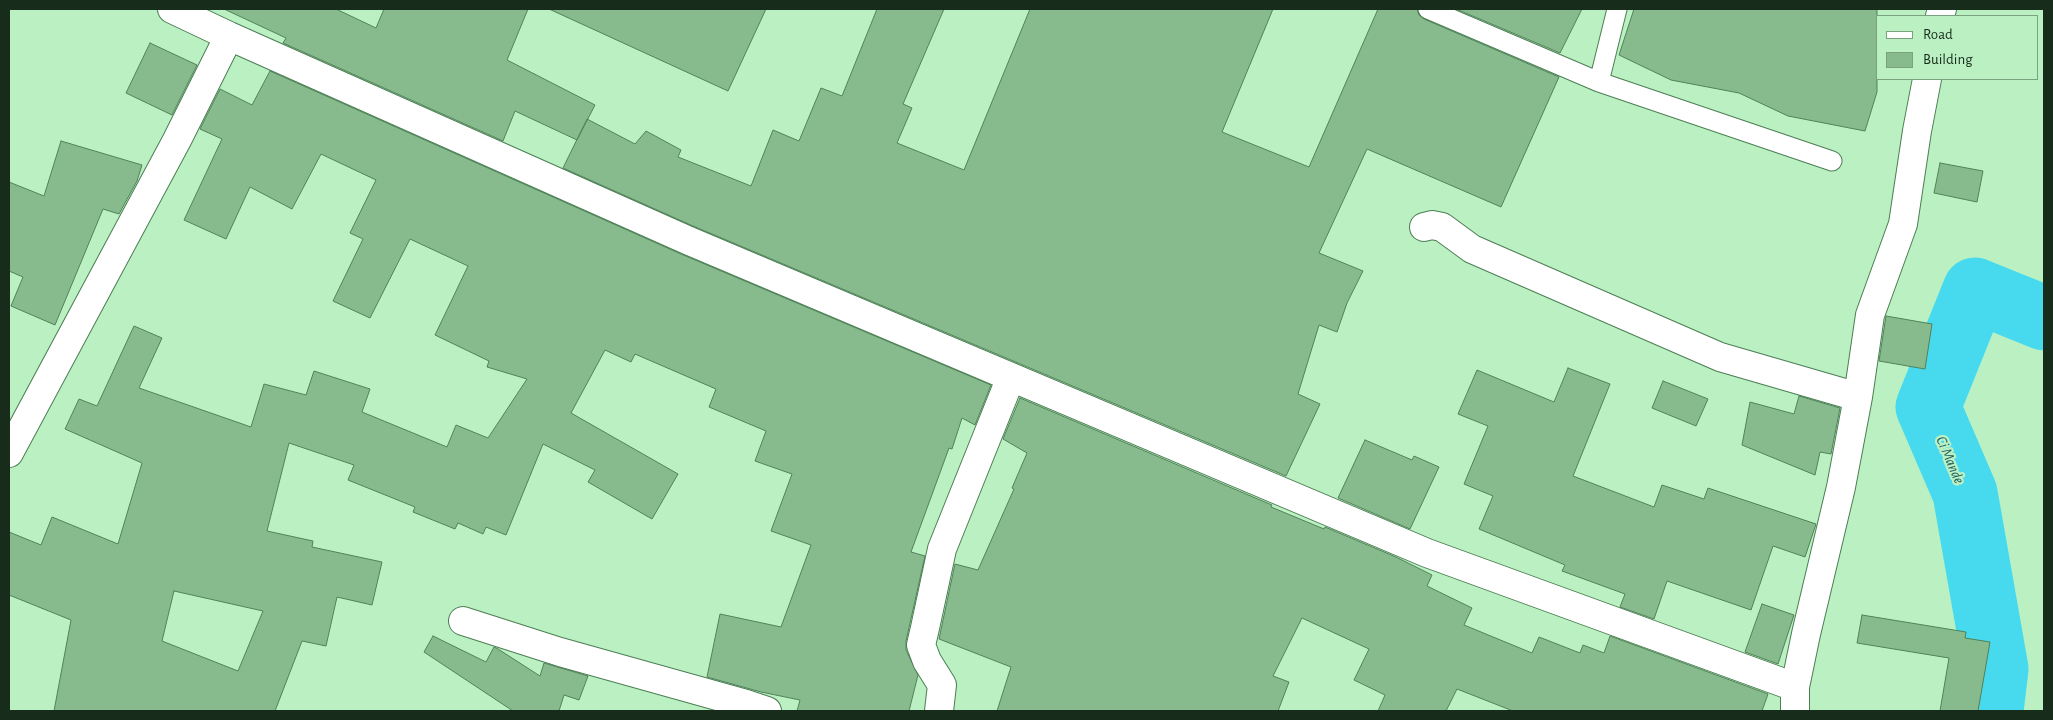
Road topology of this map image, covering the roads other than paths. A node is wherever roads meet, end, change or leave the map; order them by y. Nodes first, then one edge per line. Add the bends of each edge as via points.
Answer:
1 (172, 9) edge
2 (1428, 9) edge
3 (1617, 9) edge
4 (228, 36) junction
5 (1927, 80) edge
6 (1599, 82) junction
7 (1832, 161) dead end
8 (1424, 227) dead end
9 (1011, 377) junction
10 (1858, 397) junction
11 (9, 453) edge
12 (463, 621) dead end
13 (1795, 699) edge
14 (767, 711) edge
15 (939, 711) edge

1 - 4 street
2 - 6 lane
3 - 6 lane
4 - 9 street via 687,240
4 - 11 street via 177,140
5 - 10 street via 1903,224 1870,315
6 - 7 lane
8 - 10 street via 1442,227 1472,250 1720,357
9 - 13 street via 1427,553
9 - 15 street via 942,549 921,645 942,685
10 - 13 street
12 - 14 street

